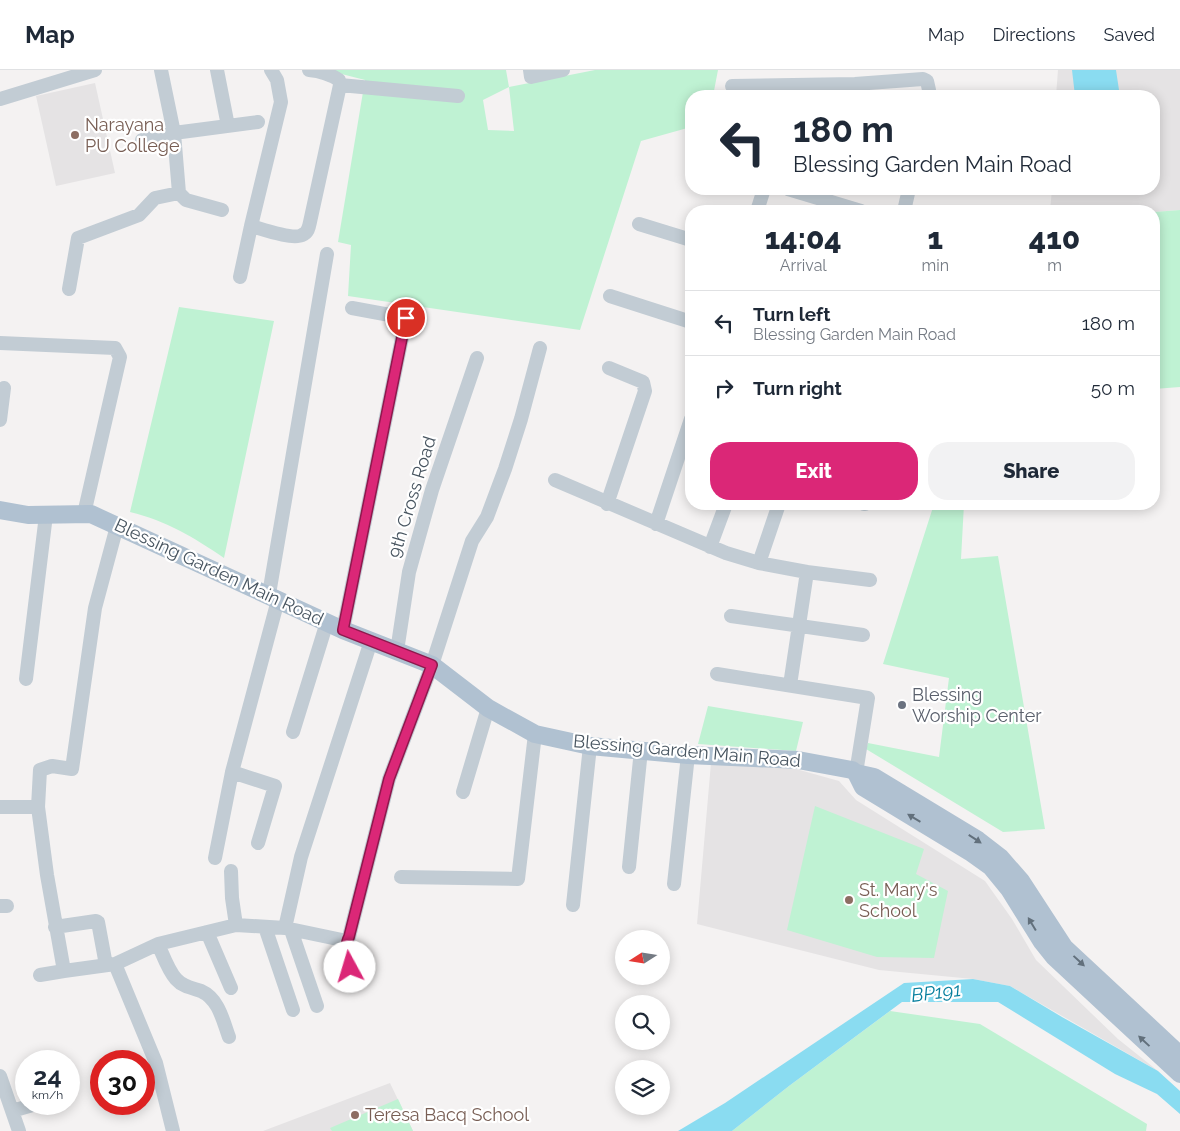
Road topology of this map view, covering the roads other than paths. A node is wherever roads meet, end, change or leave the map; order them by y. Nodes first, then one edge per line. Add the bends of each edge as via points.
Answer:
1 (95, 70) edge
2 (161, 70) edge
3 (217, 70) edge
4 (271, 70) edge
5 (309, 70) edge
6 (530, 70) edge
7 (563, 70) edge
8 (340, 85) junction
9 (732, 86) dead end
10 (787, 90) edge
11 (854, 90) edge
12 (929, 90) edge
13 (458, 96) dead end
14 (0, 99) edge
15 (258, 122) dead end
16 (228, 126) junction
17 (174, 133) junction
18 (142, 140) dead end
19 (179, 193) junction
20 (808, 195) edge
21 (841, 205) edge
22 (222, 210) dead end
23 (639, 224) dead end
24 (251, 226) junction
25 (685, 238) edge
26 (327, 254) dead end
27 (240, 277) dead end
28 (69, 289) dead end
29 (610, 296) dead end
30 (352, 308) dead end
31 (685, 320) edge
32 (0, 342) edge
33 (540, 348) dead end
34 (477, 358) dead end
35 (609, 368) dead end
36 (4, 388) dead end
37 (0, 420) edge
38 (685, 436) edge
39 (555, 480) dead end
40 (607, 504) junction
41 (0, 510) edge
42 (724, 510) edge
43 (777, 510) edge
44 (84, 514) junction
45 (46, 515) junction
46 (656, 524) junction
47 (117, 526) junction
48 (710, 547) junction
49 (759, 563) junction
50 (807, 572) junction
51 (870, 580) dead end
52 (273, 597) junction
53 (731, 616) dead end
54 (327, 622) junction
55 (800, 626) junction
56 (343, 630) junction
57 (863, 635) dead end
58 (371, 641) junction
59 (397, 651) junction
60 (432, 665) junction
61 (717, 674) dead end
62 (26, 679) dead end
63 (790, 686) junction
64 (488, 708) junction
65 (293, 732) dead end
66 (535, 734) junction
67 (590, 746) junction
68 (641, 750) junction
69 (688, 755) junction
70 (232, 772) junction
71 (856, 773) junction
72 (463, 792) dead end
73 (0, 807) edge
74 (38, 807) junction
75 (258, 843) dead end
76 (215, 858) dead end
77 (629, 867) dead end
78 (231, 871) dead end
79 (401, 877) dead end
80 (674, 884) dead end
81 (573, 905) dead end
82 (236, 925) junction
83 (56, 927) junction
84 (265, 927) junction
85 (288, 929) junction
86 (207, 932) junction
87 (347, 941) junction
88 (158, 944) junction
89 (111, 964) junction
90 (64, 971) junction
91 (40, 975) dead end
92 (353, 981) dead end
93 (230, 988) dead end
94 (317, 1006) dead end
95 (293, 1010) dead end
96 (229, 1037) dead end
97 (1180, 1055) edge
98 (1180, 1074) edge
99 (0, 1076) edge
100 (15, 1110) edge
101 (12, 1111) junction
102 (19, 1131) edge
103 (172, 1131) edge

1 - 14 street
2 - 17 street
3 - 16 street
4 - 24 street via 277,80 281,102
5 - 8 street via 333,76
6 - 7 street via 531,77
8 - 13 street
8 - 24 street via 307,232 294,237
9 - 10 street
10 - 11 street
11 - 12 street via 923,79 928,81
15 - 16 street
16 - 17 street
17 - 18 street
17 - 19 street
19 - 22 street via 186,200
19 - 28 street via 155,198 139,215 78,238
20 - 21 street
23 - 25 street
24 - 27 street
26 - 52 street
29 - 31 street
30 - 56 street via 406,318
32 - 44 street via 115,348 120,357
33 - 60 street via 505,469 487,517 472,541
34 - 59 street, 9th Cross Road via 417,544
35 - 40 street via 643,382 645,391
36 - 37 street
38 - 46 street
39 - 40 street
40 - 46 street
41 - 45 main road, Blessing Garden Main Road
42 - 48 street
43 - 49 street
44 - 45 main road, Blessing Garden Main Road
44 - 47 main road, Blessing Garden Main Road
45 - 62 street
46 - 48 street
47 - 52 main road, Blessing Garden Main Road
47 - 74 street via 95,608 72,769 52,766 40,770
48 - 49 street
49 - 50 street
50 - 51 street
50 - 55 street
52 - 54 main road, Blessing Garden Main Road
52 - 70 street
53 - 55 street
54 - 56 main road, Blessing Garden Main Road
54 - 65 street
55 - 57 street
55 - 63 street
56 - 58 main road, Blessing Garden Main Road
58 - 59 main road, Blessing Garden Main Road
58 - 85 street via 301,858
59 - 60 main road, Blessing Garden Main Road
60 - 64 main road, Blessing Garden Main Road
60 - 87 street via 389,779
61 - 63 street
63 - 71 street via 868,698
64 - 66 main road, Blessing Garden Main Road
64 - 72 street
66 - 67 main road, Blessing Garden Main Road
66 - 79 street via 518,879
67 - 68 main road, Blessing Garden Main Road
67 - 81 street
68 - 69 main road, Blessing Garden Main Road
68 - 77 street
69 - 71 main road, Blessing Garden Main Road via 798,760
69 - 80 street
70 - 75 street via 275,786
70 - 76 street
71 -> 97 main road, Blessing Garden Main Road via 874,778 978,840 1000,857 1064,947
98 -> 71 main road via 1054,957 991,867 863,787
73 - 74 street
74 - 83 street
78 - 82 street
82 - 84 street
82 - 86 street
83 - 89 street via 98,922
83 - 90 street
84 - 85 street
84 - 95 street
85 - 87 street
85 - 94 street
86 - 88 street
86 - 93 street
87 - 92 street
88 - 89 street
88 - 96 street via 176,979 214,1001
89 - 90 street
89 - 103 street via 156,1063
90 - 91 street
99 - 101 street
100 - 101 street
101 - 102 street

